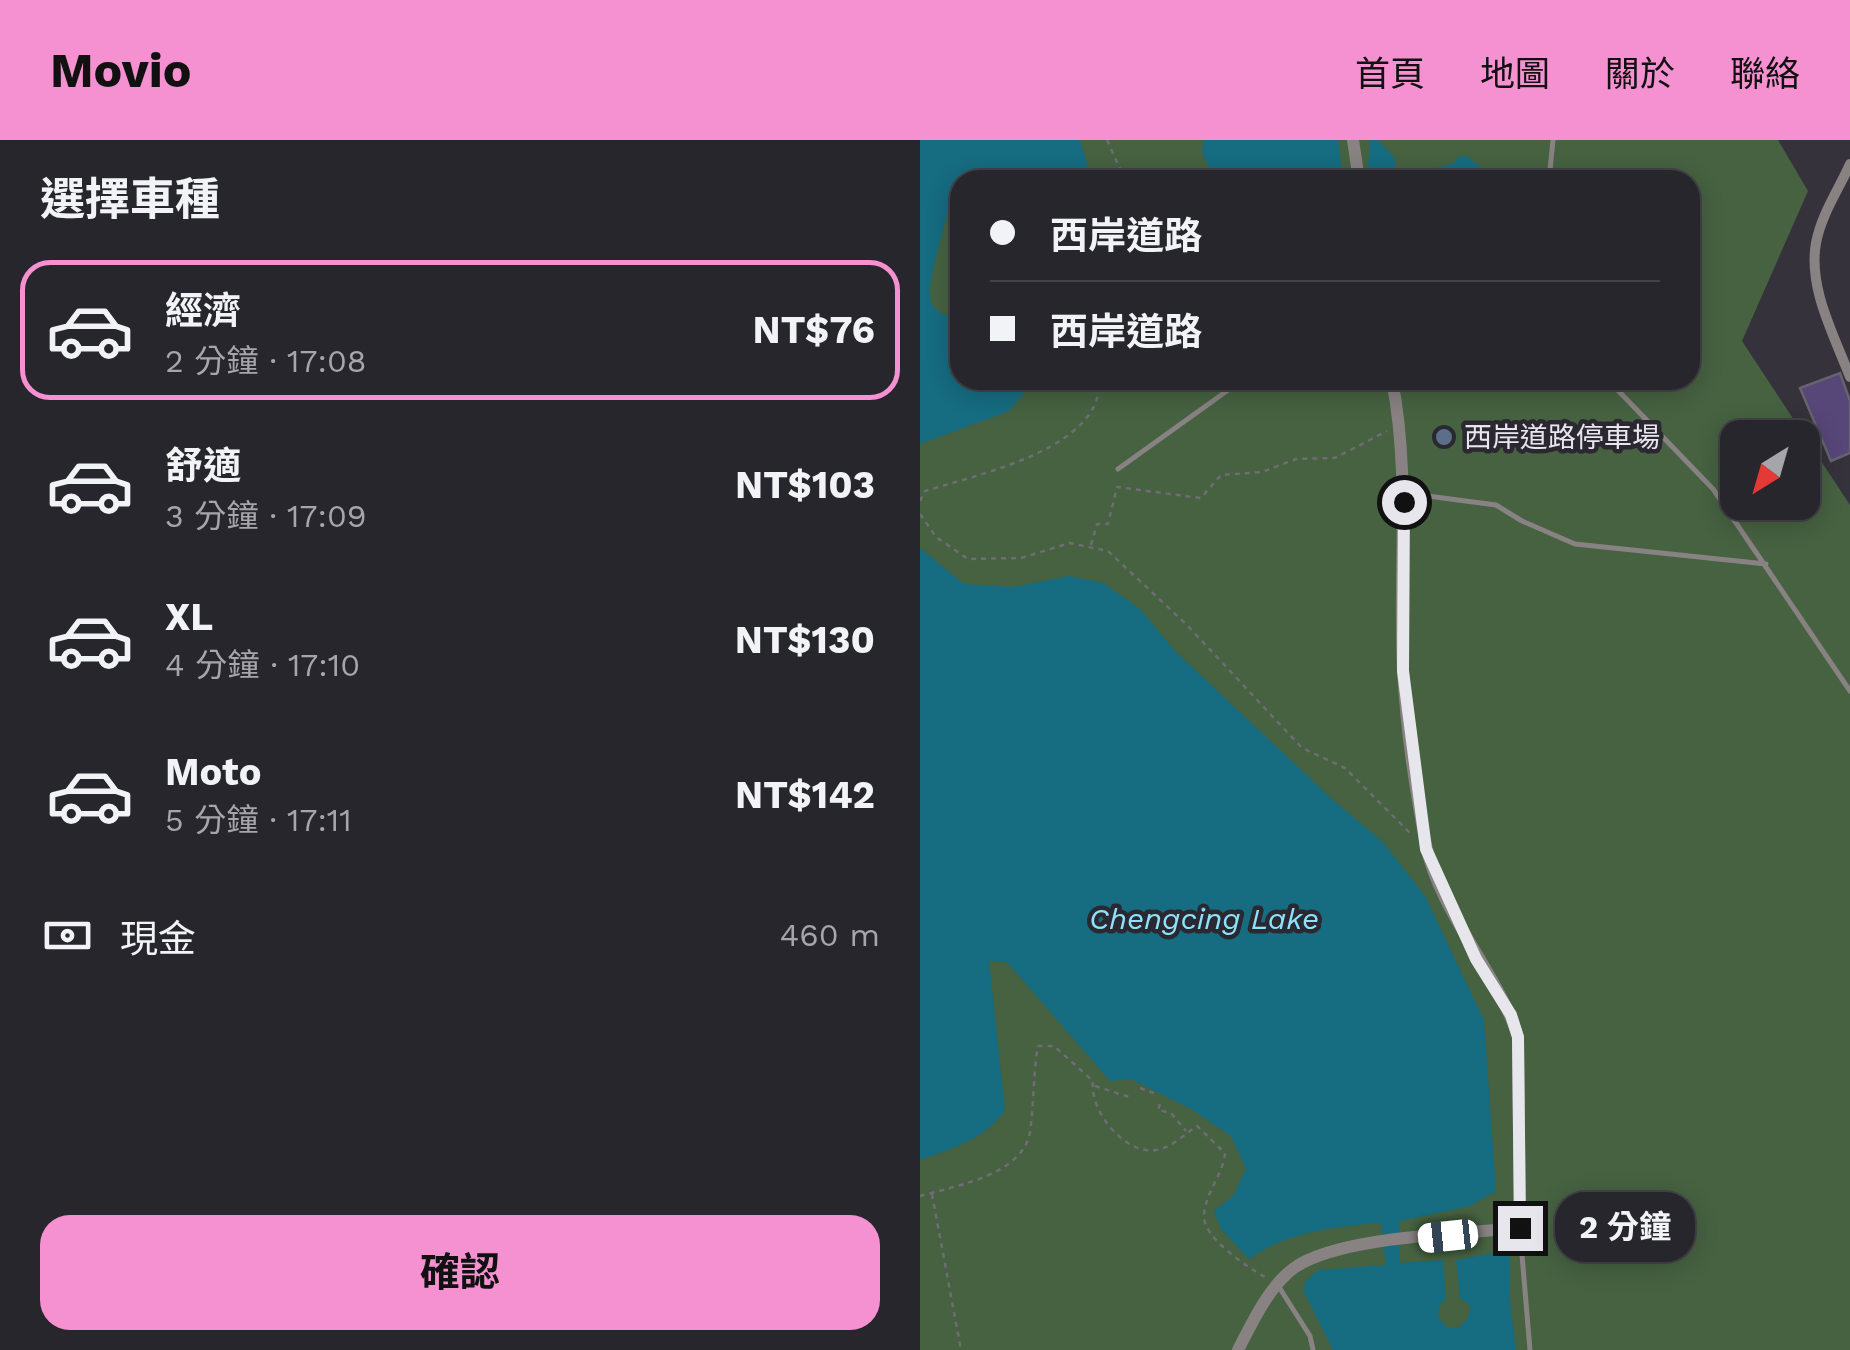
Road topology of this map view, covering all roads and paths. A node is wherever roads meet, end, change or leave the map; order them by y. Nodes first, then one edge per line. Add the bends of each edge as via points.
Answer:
1 (1107, 140) edge
2 (1353, 140) edge
3 (1553, 140) edge
4 (1850, 164) edge
5 (1121, 170) edge
6 (1357, 170) edge
7 (1551, 170) edge
8 (1850, 377) edge
9 (1100, 390) edge
10 (1229, 390) edge
11 (1393, 390) edge
12 (1618, 390) edge
13 (1397, 426) junction
14 (1118, 469) dead end
15 (1403, 492) junction
16 (920, 501) edge
17 (920, 514) edge
18 (1091, 545) junction
19 (1766, 564) junction
20 (1850, 691) edge
21 (1415, 838) dead end
22 (1092, 1085) junction
23 (1140, 1088) dead end
24 (1130, 1094) dead end
25 (1156, 1094) dead end
26 (1160, 1104) dead end
27 (1187, 1133) junction
28 (932, 1193) junction
29 (920, 1196) edge
30 (1520, 1228) junction
31 (1278, 1286) junction
32 (960, 1350) edge
33 (1238, 1350) edge
34 (1313, 1350) edge
35 (1530, 1350) edge

1 - 5 path
2 - 6 street
3 - 7 lane
4 - 8 street via 1822,222 1815,265 1820,298
9 - 16 path via 1092,411 1065,438 925,491
10 - 14 lane
11 - 13 street
12 - 19 lane via 1713,488
13 - 15 street
13 - 18 path via 1335,458 1221,475 1201,498 1117,487 1108,524 1097,524
15 - 19 lane via 1496,505 1575,544
15 - 30 street via 1403,671 1426,849 1518,1037
17 - 18 path via 936,538 968,559 1021,558 1070,543
18 - 21 path via 1108,551 1174,612 1302,748 1346,768
19 - 20 lane
22 - 24 path
22 - 27 path via 1101,1115 1125,1141 1152,1151
22 - 28 path via 1054,1046 1038,1046 1030,1136 1016,1160
23 - 25 path
26 - 27 path via 1158,1110 1171,1113
27 - 31 path via 1197,1126 1225,1153 1204,1214 1206,1229 1242,1264
28 - 29 path
28 - 32 path
30 - 31 street via 1371,1242 1321,1254 1292,1269
30 - 35 lane
31 - 33 street
31 - 34 lane

